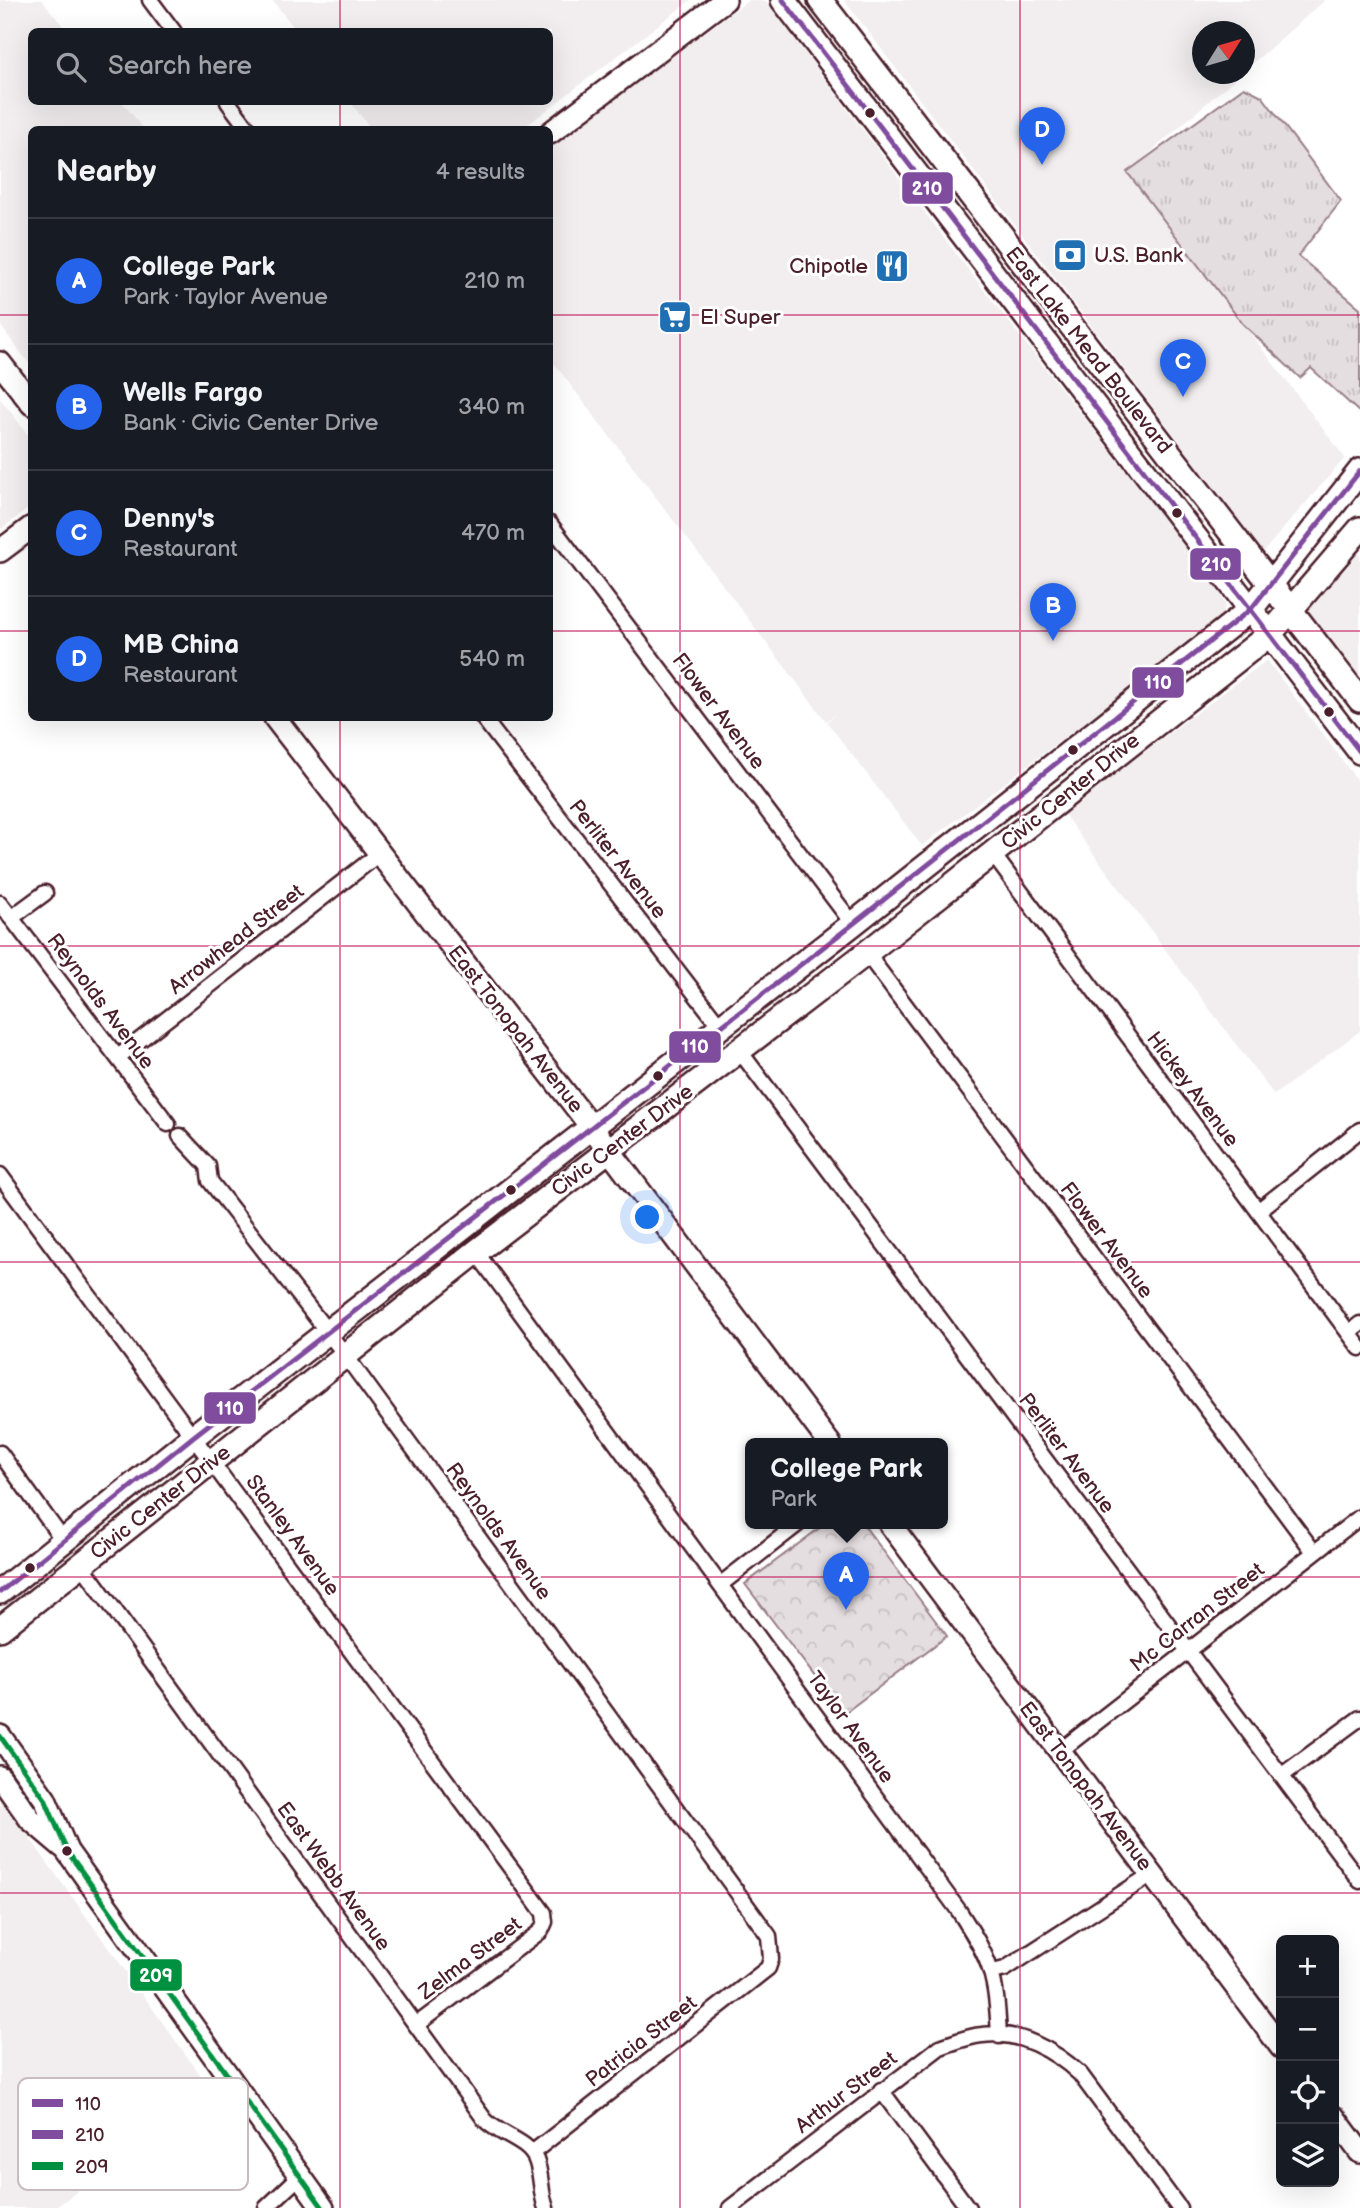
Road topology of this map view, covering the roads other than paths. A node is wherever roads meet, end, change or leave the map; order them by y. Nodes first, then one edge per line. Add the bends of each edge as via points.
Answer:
1 (150, 0) edge
2 (725, 0) edge
3 (783, 0) edge
4 (820, 0) edge
5 (171, 28) edge
6 (230, 105) edge
7 (247, 126) edge
8 (553, 131) edge
9 (1010, 248) junction
10 (989, 266) junction
11 (0, 363) edge
12 (28, 399) edge
13 (1360, 471) edge
14 (553, 528) edge
15 (1360, 529) edge
16 (28, 530) edge
17 (0, 551) edge
18 (1270, 584) junction
19 (1251, 608) junction
20 (1290, 609) junction
21 (1270, 634) junction
22 (1357, 691) edge
23 (277, 721) edge
24 (485, 721) edge
25 (1360, 752) edge
26 (380, 853) junction
27 (992, 853) junction
28 (917, 874) junction
29 (45, 892) dead end
30 (0, 903) edge
31 (11, 918) junction
32 (853, 924) junction
33 (869, 951) junction
34 (799, 1005) junction
35 (720, 1026) junction
36 (739, 1050) junction
37 (118, 1057) junction
38 (167, 1124) dead end
39 (592, 1126) junction
40 (1360, 1130) edge
41 (180, 1136) dead end
42 (609, 1150) junction
43 (0, 1175) edge
44 (1258, 1211) junction
45 (476, 1252) junction
46 (1354, 1329) edge
47 (327, 1332) junction
48 (1360, 1348) edge
49 (346, 1357) junction
50 (194, 1436) junction
51 (825, 1438) edge
52 (0, 1453) edge
53 (213, 1461) junction
54 (1360, 1517) edge
55 (792, 1529) edge
56 (894, 1529) edge
57 (64, 1539) junction
58 (1314, 1552) junction
59 (81, 1564) junction
60 (721, 1584) junction
61 (0, 1592) edge
62 (0, 1629) edge
63 (1188, 1651) junction
64 (1360, 1718) edge
65 (0, 1736) edge
66 (1060, 1751) junction
67 (1282, 1776) junction
68 (0, 1777) edge
69 (67, 1851) junction
70 (1152, 1874) junction
71 (1360, 1881) edge
72 (545, 1922) joint
73 (771, 1959) joint
74 (993, 1972) junction
75 (416, 2025) junction
76 (999, 2035) junction
77 (1276, 2040) edge
78 (230, 2078) edge
79 (881, 2090) junction
80 (248, 2103) edge
81 (1339, 2124) edge
82 (1360, 2152) edge
83 (532, 2153) junction
84 (300, 2176) junction
85 (266, 2208) edge
86 (323, 2208) edge
87 (546, 2208) edge
88 (730, 2208) edge
89 (968, 2208) edge
90 (1179, 2208) edge

1 - 5 street
2 - 8 street
3 - 10 main road, East Lake Mead Boulevard
4 - 9 main road, East Lake Mead Boulevard
6 - 7 street
9 - 10 main road
9 - 18 main road, East Lake Mead Boulevard
10 - 19 main road, East Lake Mead Boulevard
11 - 12 street
13 - 18 main road, Civic Center Drive
14 - 32 street, Flower Avenue
15 - 20 main road, Civic Center Drive
16 - 17 street
18 - 19 main road, Civic Center Drive
18 - 20 main road, East Lake Mead Boulevard
19 - 21 main road, East Lake Mead Boulevard
19 - 28 main road, Civic Center Drive
20 - 21 main road, Civic Center Drive
20 - 22 main road, East Lake Mead Boulevard
21 - 25 main road, East Lake Mead Boulevard
21 - 27 main road, Civic Center Drive
23 - 26 street, East Tonopah Avenue
24 - 35 street, Perliter Avenue
26 - 37 street, Arrowhead Street
26 - 39 street, East Tonopah Avenue
27 - 33 main road, Civic Center Drive
27 - 44 street, Hickey Avenue
28 - 32 main road, Civic Center Drive
28 - 33 main road via 872,925
29 - 31 street
30 - 31 street, Reynolds Avenue
31 - 37 street, Reynolds Avenue
32 - 34 main road via 846,948 812,981
32 - 35 main road, Civic Center Drive
33 - 34 main road, Civic Center Drive
33 - 58 street, Flower Avenue
34 - 36 main road, Civic Center Drive
35 - 39 main road, Civic Center Drive
36 - 42 main road, Civic Center Drive
36 - 63 street, Perliter Avenue
37 - 38 street, Reynolds Avenue
39 - 42 street, East Tonopah Avenue
39 - 47 main road, Civic Center Drive
40 - 44 street
41 - 47 street, Reynolds Avenue via 208,1166 210,1181
42 - 45 main road, Civic Center Drive
42 - 51 street, East Tonopah Avenue
43 - 50 street, Stanley Avenue
44 - 46 street, Hickey Avenue
45 - 49 main road, Civic Center Drive
45 - 60 street, Taylor Avenue
46 - 48 street, Hickey Avenue
47 - 49 street, Reynolds Avenue
47 - 50 main road, Civic Center Drive
49 - 53 main road, Civic Center Drive
49 - 73 street, Reynolds Avenue via 769,1936
50 - 53 street, Stanley Avenue
50 - 57 main road, Civic Center Drive
52 - 57 street
53 - 59 main road, Civic Center Drive
53 - 72 street, Stanley Avenue via 544,1913
54 - 58 street, Mc Carran Street
55 - 60 street
56 - 66 street, East Tonopah Avenue
57 - 61 main road, Civic Center Drive
58 - 63 street, Mc Carran Street
59 - 62 main road, Civic Center Drive
59 - 75 street, East Webb Avenue
60 - 74 street, Taylor Avenue via 960,1911
63 - 66 street, Mc Carran Street
63 - 67 street, Perliter Avenue
64 - 67 street
65 - 69 street via 45,1800
66 - 70 street, East Tonopah Avenue
67 - 71 street, Perliter Avenue
68 - 69 street via 30,1819
69 - 78 street
70 - 74 street via 1005,1969
70 - 77 street, East Tonopah Avenue
72 - 75 street, Zelma Street via 541,1930
73 - 83 street, Patricia Street via 768,1968
74 - 76 street, Taylor Avenue
75 - 83 street, East Webb Avenue via 485,2120
76 - 79 street, Arthur Street via 981,2035 940,2047
76 - 90 street via 1022,2038 1062,2057 1080,2074
79 - 88 street, Arthur Street
79 - 89 street
80 - 84 street
81 - 82 street
83 - 87 street
84 - 85 street
84 - 86 street

